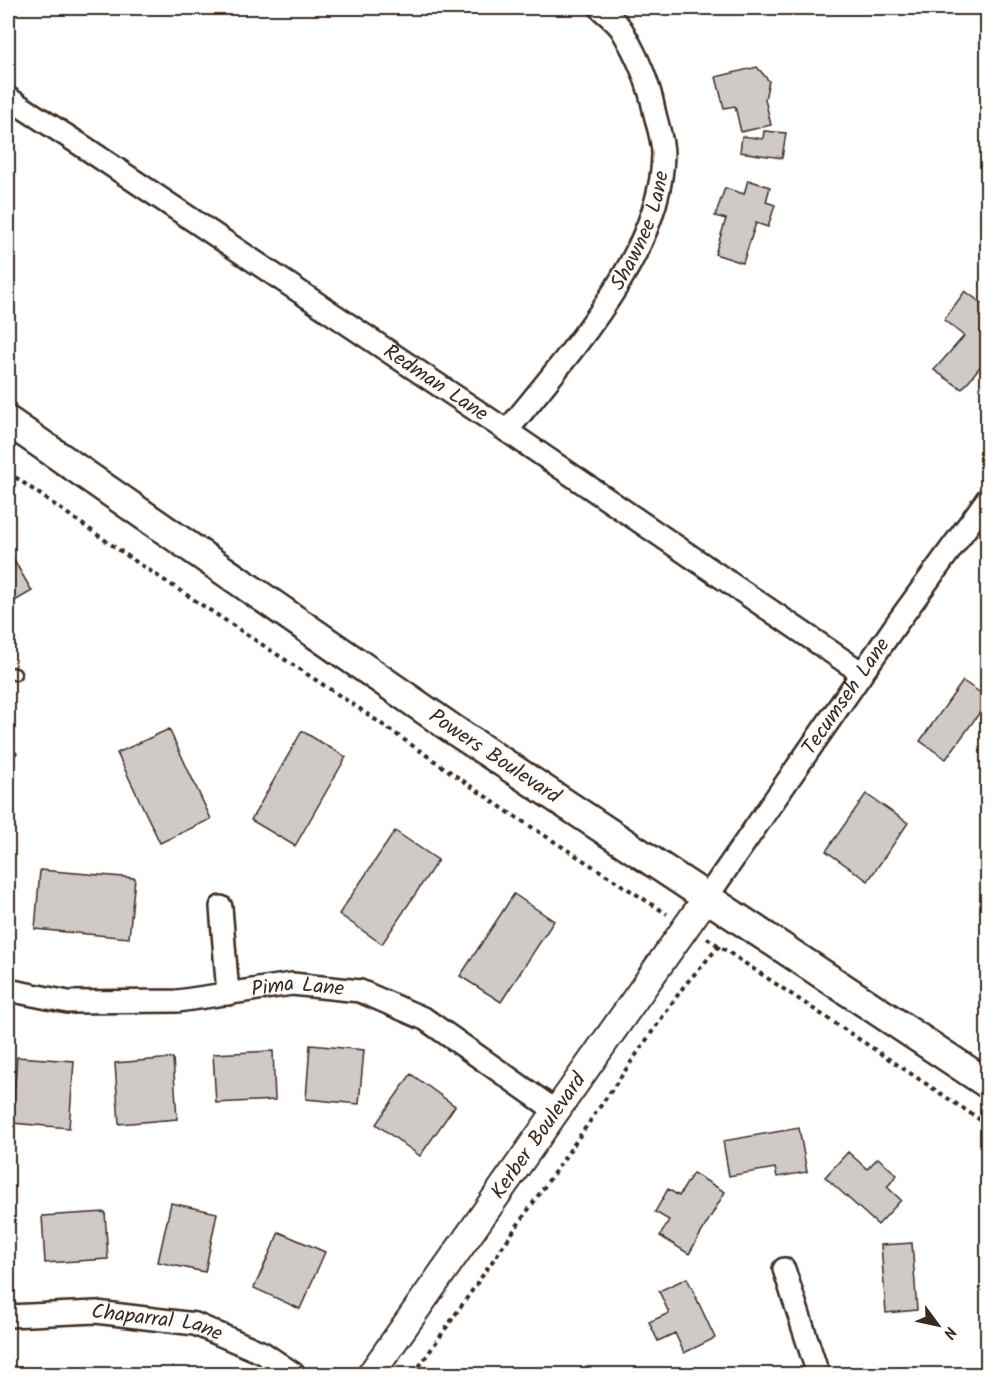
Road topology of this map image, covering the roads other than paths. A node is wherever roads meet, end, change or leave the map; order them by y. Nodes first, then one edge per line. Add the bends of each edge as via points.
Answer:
1 (600, 8) edge
2 (8, 98) edge
3 (8, 421) edge
4 (507, 431) junction
5 (987, 498) edge
6 (862, 673) junction
7 (707, 897) junction
8 (221, 907) dead end
9 (8, 990) edge
10 (228, 994) junction
11 (987, 1084) edge
12 (556, 1112) junction
13 (784, 1269) dead end
14 (8, 1316) edge
15 (294, 1374) edge
16 (371, 1374) edge
17 (818, 1374) edge

1 - 4 street, Shawnee Lane via 621,28 650,90 663,153 658,192 651,218 624,276 583,336
2 - 4 street, Redman Lane
3 - 7 main road, Powers Boulevard via 454,730
4 - 6 street, Redman Lane
5 - 6 street, Tecumseh Lane
6 - 7 street, Tecumseh Lane
7 - 11 main road, Powers Boulevard
7 - 12 street, Kerber Boulevard
8 - 10 street
9 - 10 street, Pima Lane via 68,1002 178,1001
10 - 12 street, Pima Lane via 292,984 360,991 425,1019
12 - 16 street, Kerber Boulevard
13 - 17 street
14 - 15 street, Chaparral Lane via 96,1312 195,1324 263,1353

